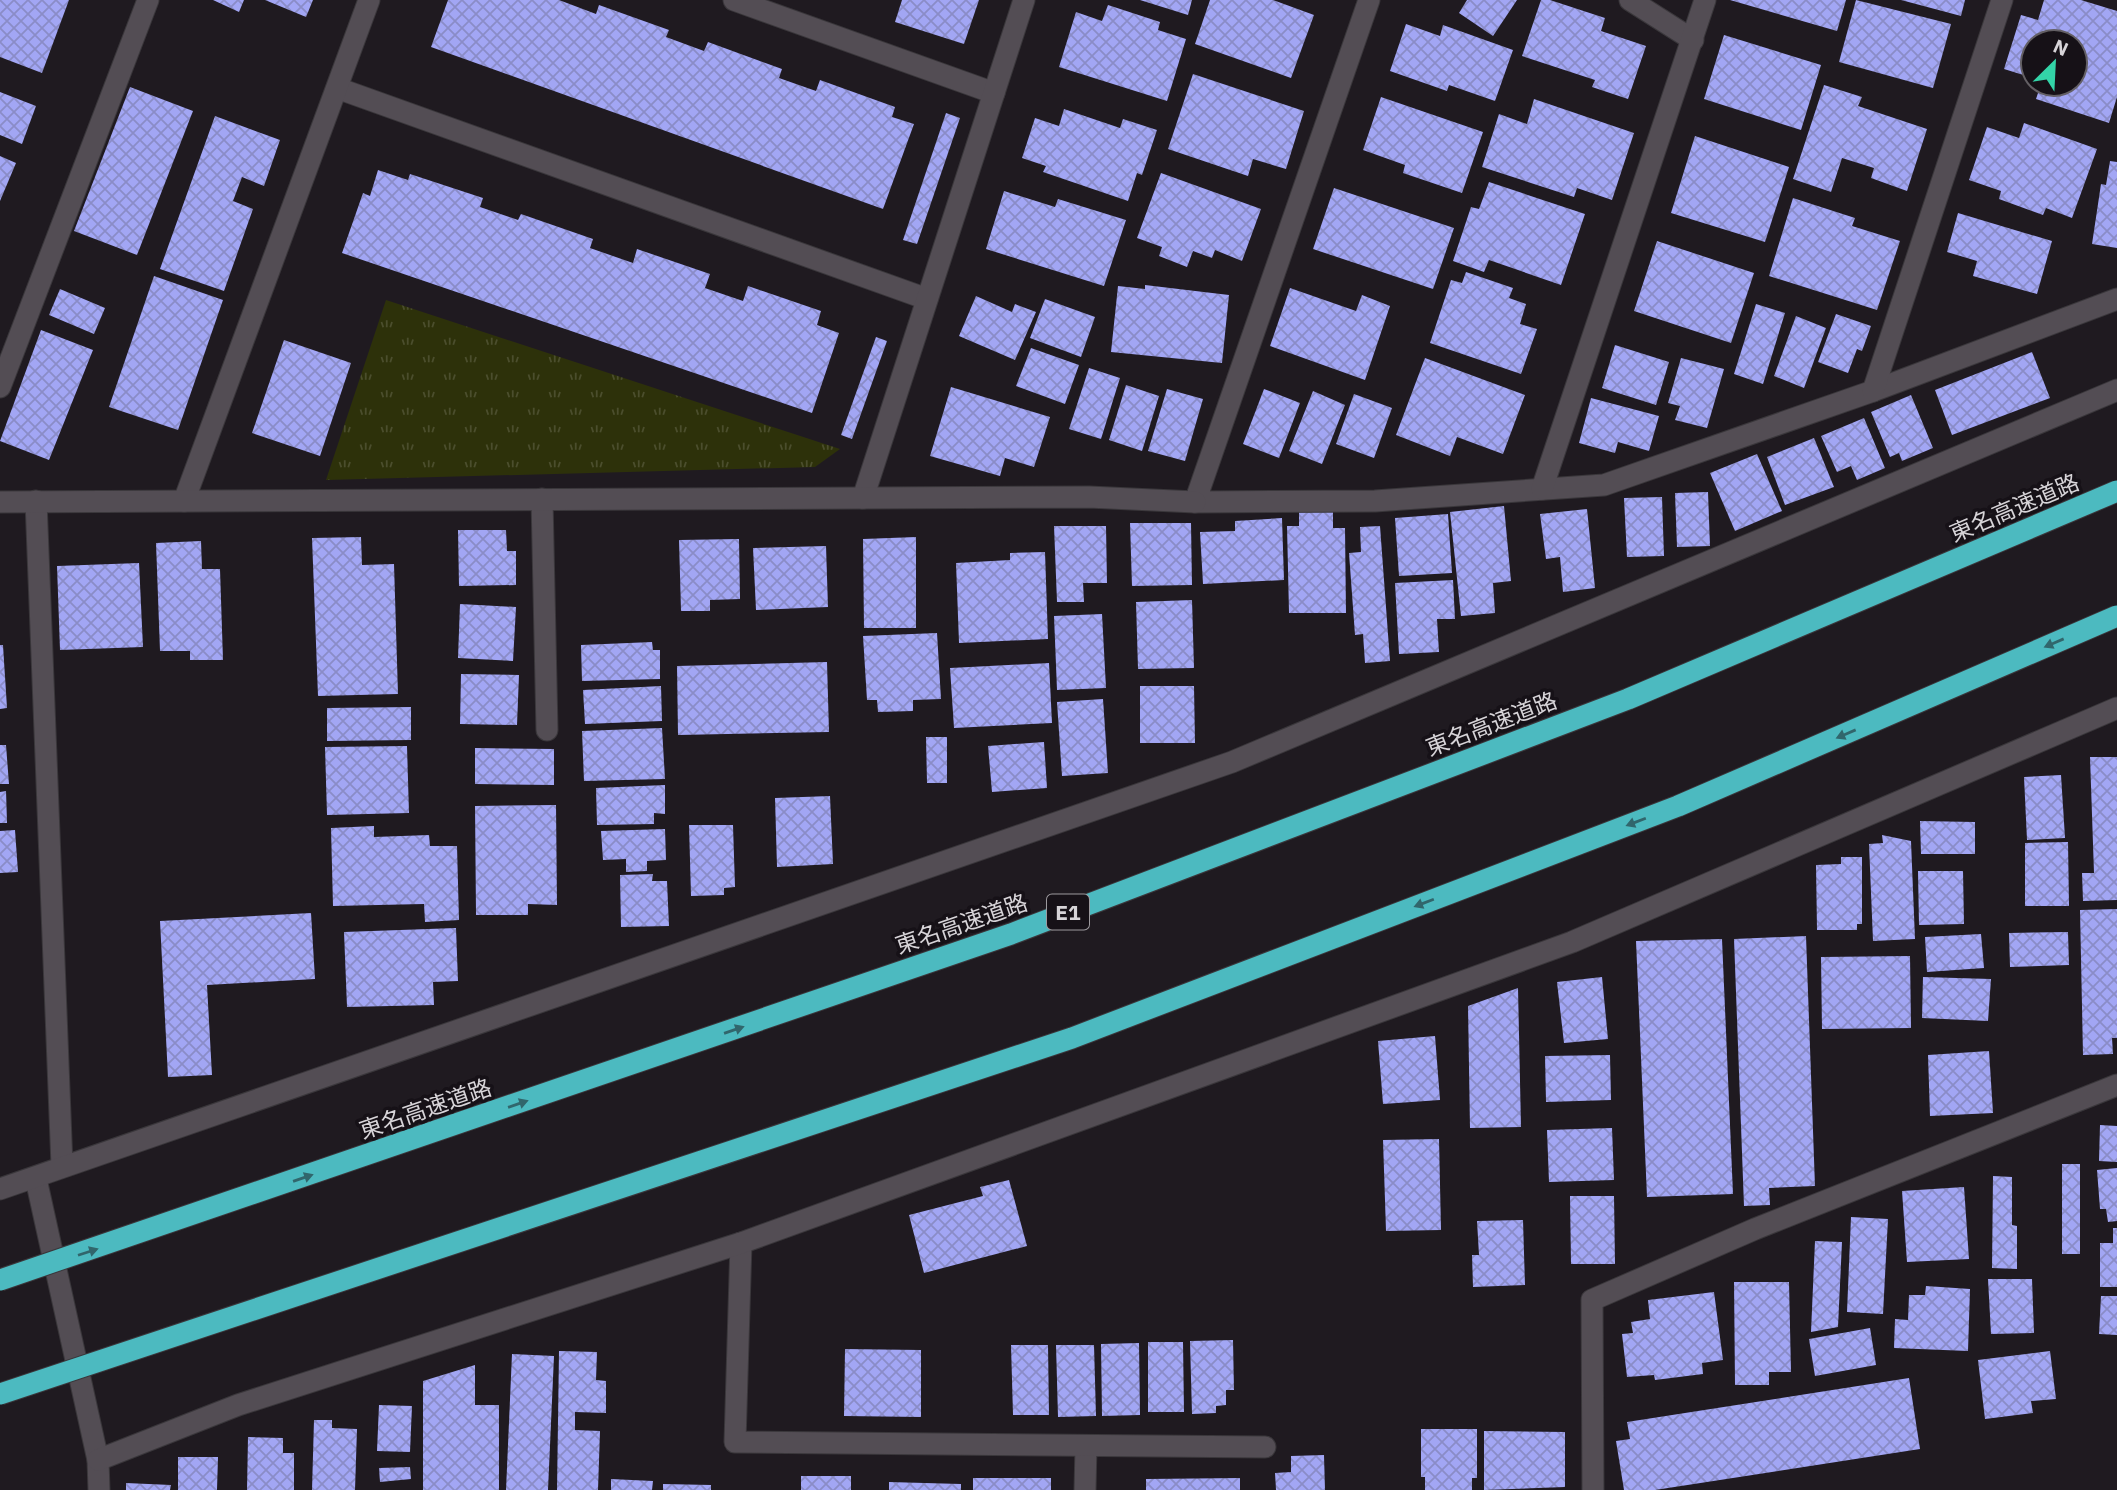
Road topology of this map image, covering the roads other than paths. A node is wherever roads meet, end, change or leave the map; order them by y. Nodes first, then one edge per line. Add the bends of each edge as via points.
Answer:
1 (148, 0) edge
2 (369, 0) edge
3 (734, 0) edge
4 (1024, 0) edge
5 (1369, 0) edge
6 (1630, 0) edge
7 (1705, 0) edge
8 (2002, 0) edge
9 (1693, 40) junction
10 (337, 88) junction
11 (994, 93) junction
12 (927, 299) junction
13 (2117, 299) edge
14 (0, 387) edge
15 (2117, 390) edge
16 (1873, 391) junction
17 (1542, 489) junction
18 (2117, 491) edge
19 (863, 498) junction
20 (542, 499) junction
21 (184, 501) junction
22 (0, 502) edge
23 (36, 502) junction
24 (1195, 502) junction
25 (2117, 616) edge
26 (2117, 708) edge
27 (547, 730) dead end
28 (2117, 1085) edge
29 (62, 1166) junction
30 (36, 1179) junction
31 (0, 1189) edge
32 (741, 1243) junction
33 (0, 1280) edge
34 (0, 1394) edge
35 (1086, 1446) junction
36 (1265, 1447) dead end
37 (98, 1460) junction
38 (99, 1490) edge
39 (1085, 1490) edge
40 (1593, 1490) edge

1 - 14 street
2 - 10 street
3 - 11 street
4 - 11 street
5 - 24 street
6 - 9 street
7 - 9 street
8 - 16 street
9 - 17 street
10 - 12 street
10 - 21 street
11 - 12 street
12 - 19 street
13 - 16 street
15 - 29 street via 1232,762
16 - 17 street via 1604,485
17 - 24 street via 1375,501
33 -> 18 highway, 東名高速道路 / E1, bridge via 1011,934 1628,699
19 - 20 street
19 - 24 street via 1089,497
20 - 21 street
20 - 27 street
21 - 23 street
22 - 23 street
23 - 29 street
25 -> 34 highway, bridge via 1678,806 1072,1038
26 - 32 street via 1572,942
28 - 40 street via 1755,1229 1592,1300
29 - 30 street
30 - 31 street
30 - 37 street
32 - 35 street via 735,1442
32 - 37 street via 238,1405
35 - 36 street
35 - 39 street
37 - 38 street

